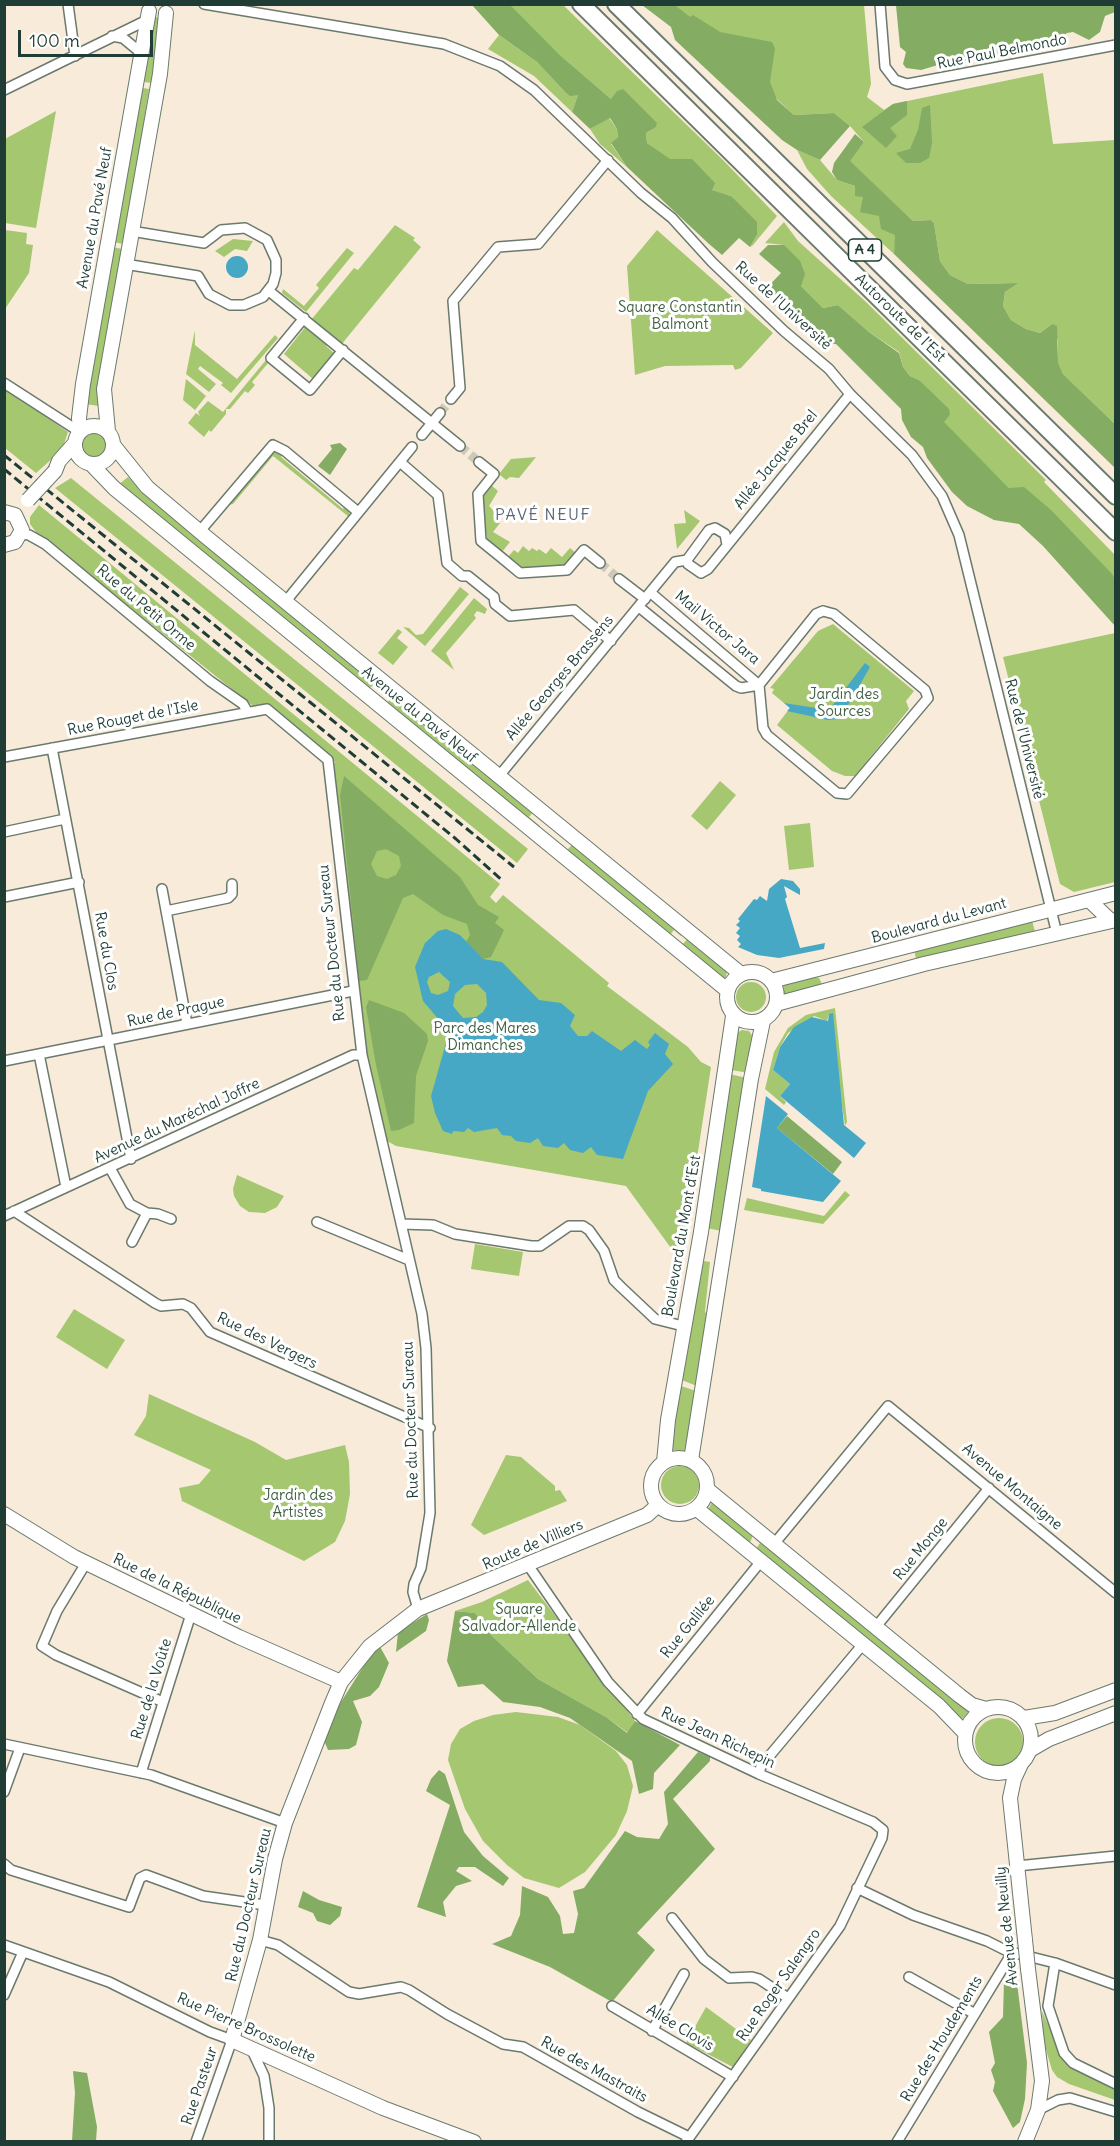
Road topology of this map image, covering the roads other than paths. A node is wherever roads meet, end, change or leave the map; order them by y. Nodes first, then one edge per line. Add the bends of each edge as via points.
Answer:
1 (68, 4) edge
2 (204, 4) edge
3 (581, 4) edge
4 (616, 4) edge
5 (880, 4) edge
6 (170, 9) edge
7 (146, 12) edge
8 (112, 36) junction
9 (1116, 45) edge
10 (140, 52) junction
11 (75, 56) junction
12 (4, 90) edge
13 (608, 160) junction
14 (131, 231) junction
15 (125, 264) junction
16 (268, 291) junction
17 (304, 318) junction
18 (343, 350) junction
19 (4, 383) edge
20 (850, 394) junction
21 (451, 399) tunnel mouth
22 (440, 413) tunnel mouth
23 (432, 423) junction
24 (108, 431) junction
25 (422, 435) dead end
26 (78, 437) junction
27 (114, 446) junction
28 (460, 446) tunnel mouth
29 (412, 447) dead end
30 (400, 462) junction
31 (479, 462) tunnel mouth
32 (89, 464) junction
33 (55, 471) junction
34 (1115, 496) edge
35 (358, 512) junction
36 (10, 513) edge
37 (200, 531) junction
38 (1116, 532) edge
39 (21, 534) junction
40 (4, 545) edge
41 (727, 545) junction
42 (687, 560) junction
43 (600, 563) tunnel mouth
44 (619, 579) tunnel mouth
45 (645, 600) junction
46 (286, 601) junction
47 (611, 641) junction
48 (759, 685) junction
49 (267, 710) joint
50 (247, 711) junction
51 (52, 748) junction
52 (4, 757) edge
53 (500, 776) junction
54 (65, 819) junction
55 (4, 832) edge
56 (79, 882) junction
57 (232, 884) dead end
58 (162, 889) dead end
59 (1116, 893) edge
60 (4, 897) edge
61 (1089, 900) junction
62 (1051, 909) junction
63 (166, 910) junction
64 (1114, 922) edge
65 (1057, 934) junction
66 (741, 974) junction
67 (771, 981) junction
68 (727, 990) junction
69 (353, 991) junction
70 (776, 1004) junction
71 (734, 1016) junction
72 (763, 1021) junction
73 (188, 1024) junction
74 (107, 1041) junction
75 (39, 1054) junction
76 (362, 1055) junction
77 (4, 1061) edge
78 (131, 1159) junction
79 (110, 1168) junction
80 (66, 1187) junction
81 (9, 1213) edge
82 (147, 1213) junction
83 (171, 1219) dead end
84 (317, 1222) dead end
85 (401, 1224) junction
86 (132, 1242) dead end
87 (409, 1260) junction
88 (683, 1326) junction
89 (430, 1428) junction
90 (691, 1460) junction
91 (664, 1462) junction
92 (989, 1488) junction
93 (708, 1490) junction
94 (658, 1505) junction
95 (697, 1509) junction
96 (4, 1514) edge
97 (774, 1544) junction
98 (762, 1560) junction
99 (86, 1563) junction
100 (528, 1565) junction
101 (1116, 1593) edge
102 (418, 1610) junction
103 (191, 1614) junction
104 (875, 1628) junction
105 (864, 1643) junction
106 (341, 1682) junction
107 (1116, 1690) edge
108 (163, 1702) junction
109 (986, 1709) junction
110 (637, 1713) junction
111 (1116, 1713) edge
112 (1024, 1718) junction
113 (965, 1733) junction
114 (4, 1744) edge
115 (20, 1748) junction
116 (1030, 1750) junction
117 (1021, 1764) junction
118 (993, 1772) junction
119 (141, 1773) junction
120 (759, 1774) junction
121 (4, 1792) edge
122 (1010, 1798) junction
123 (285, 1823) junction
124 (882, 1838) joint
125 (1116, 1856) edge
126 (5, 1865) edge
127 (1017, 1866) junction
128 (857, 1888) junction
129 (265, 1905) junction
130 (672, 1918) dead end
131 (260, 1940) junction
132 (4, 1945) edge
133 (22, 1952) junction
134 (1012, 1953) junction
135 (1055, 1964) junction
136 (684, 1974) dead end
137 (909, 1977) dead end
138 (1116, 1985) edge
139 (4, 1995) edge
140 (788, 1998) junction
141 (612, 2006) dead end
142 (975, 2014) junction
143 (652, 2031) junction
144 (232, 2040) junction
145 (251, 2048) junction
146 (1037, 2049) junction
147 (733, 2077) junction
148 (1116, 2084) edge
149 (1038, 2110) junction
150 (1116, 2112) edge
151 (688, 2139) edge
152 (196, 2142) edge
153 (269, 2142) edge
154 (474, 2142) edge
155 (897, 2142) edge
156 (1024, 2142) edge

1 - 11 street
2 - 13 street, Rue de l'Université via 444,44 474,54 500,66 534,90
3 - 38 highway, Autoroute de l’Est / A 4
4 - 34 highway, Autoroute de l’Est / A 4
5 - 9 street, Rue Paul Belmondo via 885,67 895,80 907,84
6 - 7 main road via 158,14
6 - 14 main road
7 - 8 street
7 - 10 main road, Avenue du Pavé Neuf
8 - 10 street via 123,38
8 - 11 street
10 - 26 main road, Avenue du Pavé Neuf via 80,405
11 - 12 street
13 - 20 street, Rue de l'Université via 784,331 830,369
13 - 21 street via 538,244 498,247 453,302 460,388
14 - 15 main road
14 - 16 street via 204,243 221,230 234,227 258,233 267,240 276,260 276,273
15 - 16 street via 198,276 208,294 230,305 252,303
15 - 24 main road via 104,389
16 - 17 street
17 - 18 street
17 - 18 street via 271,357 310,390
18 - 23 street
19 - 26 street
20 - 41 street, Allée Jacques Brel
20 - 62 street, Rue de l'Université via 921,465 953,518
22 - 23 street
23 - 25 street
23 - 28 street
24 - 26 main road via 94,426
24 - 27 main road
26 - 32 main road via 76,453
26 - 33 main road
27 - 32 main road via 107,460
27 - 37 main road, Avenue du Pavé Neuf via 147,487
29 - 30 street
30 - 35 street
30 - 47 street via 438,495 447,563 487,591 495,604 510,616 574,610
31 - 43 street via 494,474 478,494 481,541 520,573 567,570 584,550
32 - 33 main road
32 - 68 main road, Avenue du Pavé Neuf
33 - 36 main road, bridge
35 - 37 street via 273,445
35 - 46 street
36 - 39 main road via 21,525
37 - 46 main road, Avenue du Pavé Neuf
39 - 40 main road via 15,542
39 - 50 street, Rue du Petit Orme via 45,544
41 - 42 street, Allée Jacques Brel via 705,572 693,569
41 - 42 street via 725,534 715,528 709,530
42 - 45 street via 675,562
44 - 45 street, Mail Victor Jara
45 - 47 street, Allée Georges Brassens
45 - 48 street, Mail Victor Jara
45 - 48 street, Mail Victor Jara via 736,686
46 - 53 main road, Avenue du Pavé Neuf
47 - 53 street, Allée Georges Brassens
48 - 48 street via 816,614 828,612 925,690 928,698 851,792 842,795 764,732
49 - 50 street, Rue Rouget de l'Isle
49 - 69 street, Rue du Docteur Sureau via 328,760
50 - 51 street, Rue Rouget de l'Isle
51 - 52 street, Rue Rouget de l'Isle
51 - 54 street, Rue du Clos
53 - 66 main road, Avenue du Pavé Neuf
54 - 55 street
54 - 56 street, Rue du Clos
56 - 60 street
56 - 74 street, Rue du Clos
57 - 63 street via 228,898
58 - 63 street
59 - 61 main road, Boulevard du Levant
61 - 62 main road, Boulevard du Levant
61 - 64 main road
62 - 65 street, Rue de l'Université
62 - 67 main road, Boulevard du Levant
63 - 73 street
64 - 65 main road
65 - 70 main road via 924,964
66 - 67 main road via 755,972
66 - 68 main road
67 - 70 main road
68 - 71 main road via 727,1005
69 - 73 street, Rue de Prague
69 - 76 street, Rue du Docteur Sureau
70 - 72 main road
71 - 72 main road via 747,1023
71 - 88 main road, Boulevard du Mont d'Est
72 - 90 main road
73 - 74 street, Rue de Prague
74 - 75 street, Rue de Prague
74 - 78 street, Rue du Clos
75 - 77 street, Rue de Prague
75 - 80 street
76 - 78 street, Avenue du Maréchal Joffre via 353,1055
76 - 85 street, Rue du Docteur Sureau
78 - 79 street, Avenue du Maréchal Joffre
79 - 80 street, Avenue du Maréchal Joffre
79 - 82 street via 125,1198
80 - 81 street, Avenue du Maréchal Joffre
81 - 89 street, Rue des Vergers via 155,1303 191,1308 210,1332
82 - 83 street
82 - 86 street
84 - 87 street
85 - 87 street, Rue du Docteur Sureau
85 - 88 street via 426,1224 455,1234 531,1246 540,1246 569,1226 583,1226 604,1251 614,1280 655,1319
87 - 89 street, Rue du Docteur Sureau via 424,1337
88 - 91 main road, Boulevard du Mont d'Est
89 - 102 street, Rue du Docteur Sureau via 430,1513 413,1592
90 - 91 main road via 673,1458
90 - 93 main road via 704,1472
91 - 94 main road via 652,1477 651,1487
92 - 97 street, Avenue Montaigne via 888,1406
92 - 101 street, Avenue Montaigne
92 - 104 street, Rue Monge
93 - 95 main road
93 - 97 main road
94 - 95 main road via 677,1515
94 - 100 main road, Route de Villiers via 647,1515
95 - 98 main road
96 - 99 main road, Rue de la République
97 - 104 main road
98 - 105 main road
98 - 110 street, Rue Galilée
99 - 103 main road, Rue de la République
99 - 108 street via 57,1611 42,1646 56,1656
100 - 102 main road, Route de Villiers
100 - 110 street, Rue Jean Richepin via 608,1682
102 - 106 main road, Rue du Docteur Sureau via 369,1646
103 - 106 main road, Rue de la République
103 - 108 street, Rue de la Voûte
104 - 109 main road via 972,1705
105 - 113 main road
105 - 120 street via 761,1766
106 - 123 main road, Rue du Docteur Sureau
107 - 112 main road via 1054,1713
108 - 119 street, Rue de la Voûte
109 - 112 main road via 1006,1707
109 - 113 main road via 969,1723
110 - 120 street, Rue Jean Richepin via 655,1727
111 - 116 main road
112 - 116 main road via 1031,1739
113 - 118 main road via 968,1754 974,1763
114 - 115 street
115 - 119 street
115 - 121 street
116 - 117 main road
117 - 118 main road via 1003,1773
117 - 122 main road, Avenue de Neuilly
118 - 122 main road, Avenue de Neuilly
119 - 123 street
120 - 124 street, Rue Jean Richepin via 873,1822 883,1830
122 - 127 main road, Avenue de Neuilly
123 - 129 main road, Rue du Docteur Sureau
124 - 128 street, Rue Roger Salengro
125 - 127 street
126 - 129 street via 129,1907 140,1878 146,1875 202,1896
127 - 146 main road, Avenue de Neuilly, bridge
128 - 134 street via 913,1915
128 - 140 street, Rue Roger Salengro via 840,1926
129 - 131 main road, Rue du Docteur Sureau
130 - 140 street via 704,1959 729,1978 759,1979
131 - 144 main road, Rue du Docteur Sureau
131 - 151 street, Rue des Mastraits via 278,1945 349,1992 401,1987 409,1990 456,2019 503,2044 523,2047
132 - 133 street, Rue Pierre Brossolette
133 - 139 street
133 - 144 street, Rue Pierre Brossolette via 109,1982
134 - 135 street
134 - 142 street, Rue des Houdements
135 - 138 street
135 - 148 street via 1048,2006 1064,2053 1073,2063
136 - 143 street
137 - 142 street
140 - 147 street, Rue Roger Salengro
141 - 143 street, Allée Clovis
142 - 155 street, Rue des Houdements
143 - 147 street, Allée Clovis
144 - 145 main road, Rue Pierre Brossolette
144 - 152 street, Rue Pasteur
145 - 153 street via 264,2076
145 - 154 main road, Rue Pierre Brossolette via 383,2108
146 - 149 main road, Avenue de Neuilly via 1042,2080
146 - 156 main road, Avenue de Neuilly
147 - 151 street, Rue Roger Salengro
149 - 150 street via 1070,2098
149 - 156 main road, Avenue de Neuilly

